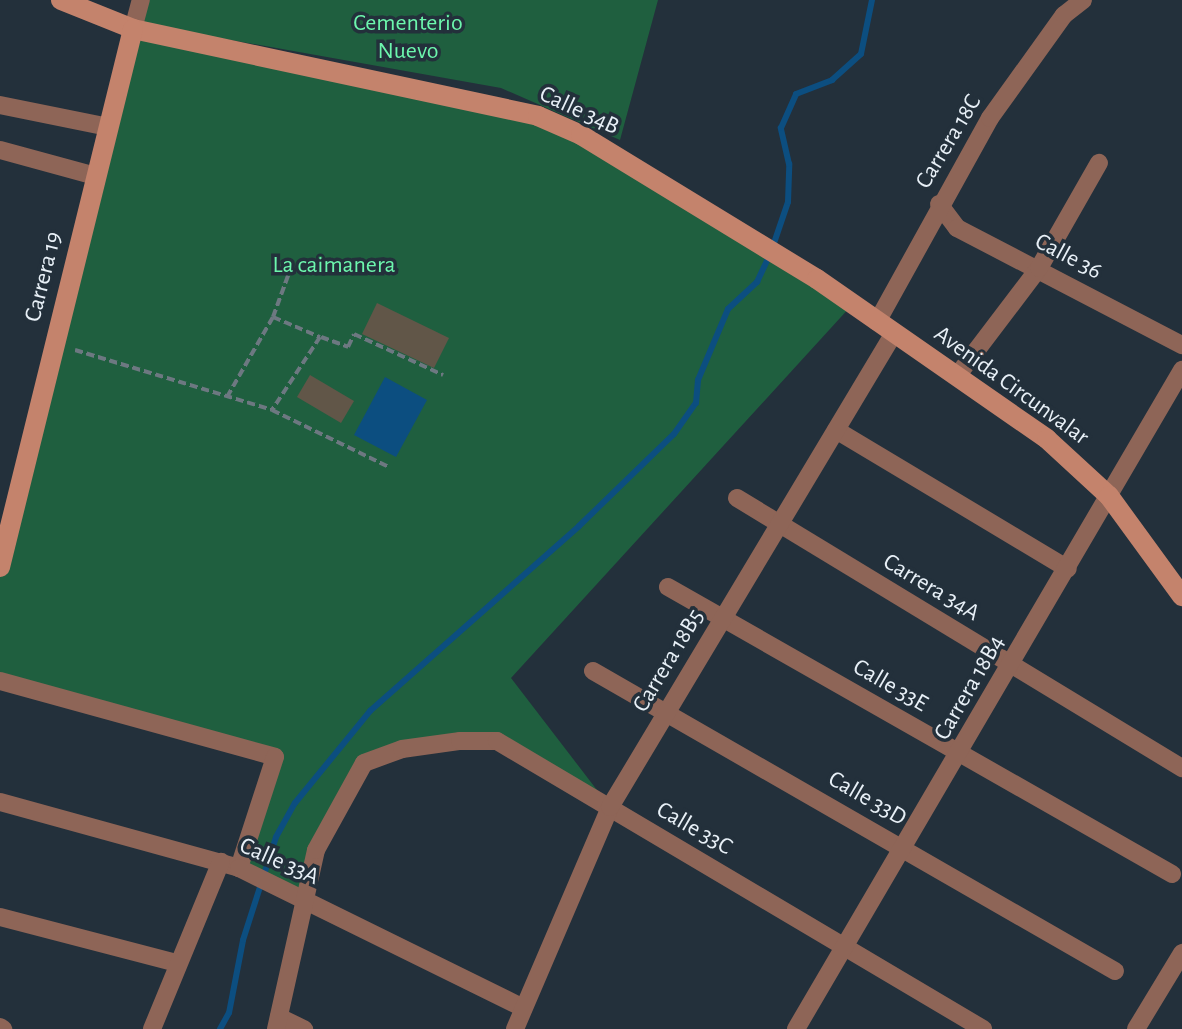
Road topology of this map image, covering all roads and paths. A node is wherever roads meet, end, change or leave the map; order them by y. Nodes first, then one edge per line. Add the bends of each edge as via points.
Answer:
1 (61, 0) edge
2 (141, 0) edge
3 (1083, 0) edge
4 (133, 29) junction
5 (0, 105) edge
6 (108, 127) junction
7 (0, 150) edge
8 (1099, 163) dead end
9 (96, 176) junction
10 (939, 204) junction
11 (293, 262) dead end
12 (1039, 268) junction
13 (273, 317) junction
14 (886, 328) junction
15 (320, 337) junction
16 (54, 343) junction
17 (1182, 345) edge
18 (1182, 370) edge
19 (443, 375) dead end
20 (957, 376) junction
21 (227, 397) junction
22 (272, 410) junction
23 (836, 430) junction
24 (389, 467) dead end
25 (1109, 496) junction
26 (737, 498) dead end
27 (780, 524) junction
28 (0, 567) edge
29 (1068, 569) junction
30 (668, 587) dead end
31 (1182, 596) edge
32 (722, 618) junction
33 (1011, 665) junction
34 (593, 671) dead end
35 (0, 681) edge
36 (667, 711) junction
37 (959, 753) junction
38 (1182, 768) edge
39 (0, 802) edge
40 (610, 807) junction
41 (903, 848) junction
42 (230, 865) junction
43 (1172, 874) dead end
44 (304, 898) junction
45 (0, 917) edge
46 (846, 946) junction
47 (1182, 953) edge
48 (177, 963) junction
49 (1115, 971) dead end
50 (523, 1008) junction
51 (278, 1023) edge
52 (152, 1029) edge
53 (304, 1029) edge
54 (515, 1029) edge
55 (796, 1029) edge
56 (983, 1029) edge
57 (1136, 1029) edge

1 - 4 main road, Calle 34B
2 - 4 street, Carrera 19
3 - 10 street, Carrera 18C via 1064,15 1017,80
4 - 6 main road, Carrera 19
4 - 14 main road, Calle 34B via 538,116 581,135 758,242
5 - 6 street
6 - 9 main road, Carrera 19
7 - 9 street
8 - 12 street
9 - 16 main road, Carrera 19
10 - 12 street, Calle 36 via 957,228
10 - 14 street, Carrera 18C
11 - 13 path
12 - 17 street, Calle 36
12 - 20 street
13 - 15 path
13 - 21 path
14 - 20 main road, Avenida Circunvalar
14 - 23 street, Carrera 18B5
15 - 19 path via 348,347 354,334
15 - 22 path
16 - 21 path
16 - 28 main road, Carrera 19
18 - 25 street, Carrera 18B4
20 - 25 main road, Avenida Circunvalar via 1047,439
21 - 22 path
22 - 24 path
23 - 27 street, Carrera 18B5
23 - 29 street
25 - 29 street, Carrera 18B4
25 - 31 main road, Avenida Circunvalar
26 - 27 street, Carrera 34A
27 - 32 street, Carrera 18B5
27 - 33 street, Carrera 34A
29 - 33 street, Carrera 18B4
30 - 32 street, Calle 33E
32 - 36 street, Carrera 18B5
32 - 37 street, Calle 33E
33 - 37 street, Carrera 18B4
33 - 38 street, Carrera 34A
34 - 36 street, Calle 33D
35 - 42 street via 275,757
36 - 40 street, Carrera 18B5
36 - 41 street, Calle 33D
37 - 41 street, Carrera 18B4
37 - 43 street, Calle 33E
39 - 42 street, Calle 33A
40 - 44 street, Calle 33C via 497,741 402,749 364,763 316,850
40 - 46 street, Calle 33C
40 - 50 street, Carrera 18B5
41 - 46 street, Carrera 18B4
41 - 49 street, Calle 33D
42 - 44 street, Calle 33A
42 - 48 street
44 - 50 street, Calle 33A
44 - 51 street
45 - 48 street
46 - 55 street, Carrera 18B4
46 - 56 street, Calle 33C
47 - 57 street
48 - 52 street
50 - 54 street, Carrera 18B5
51 - 53 street

